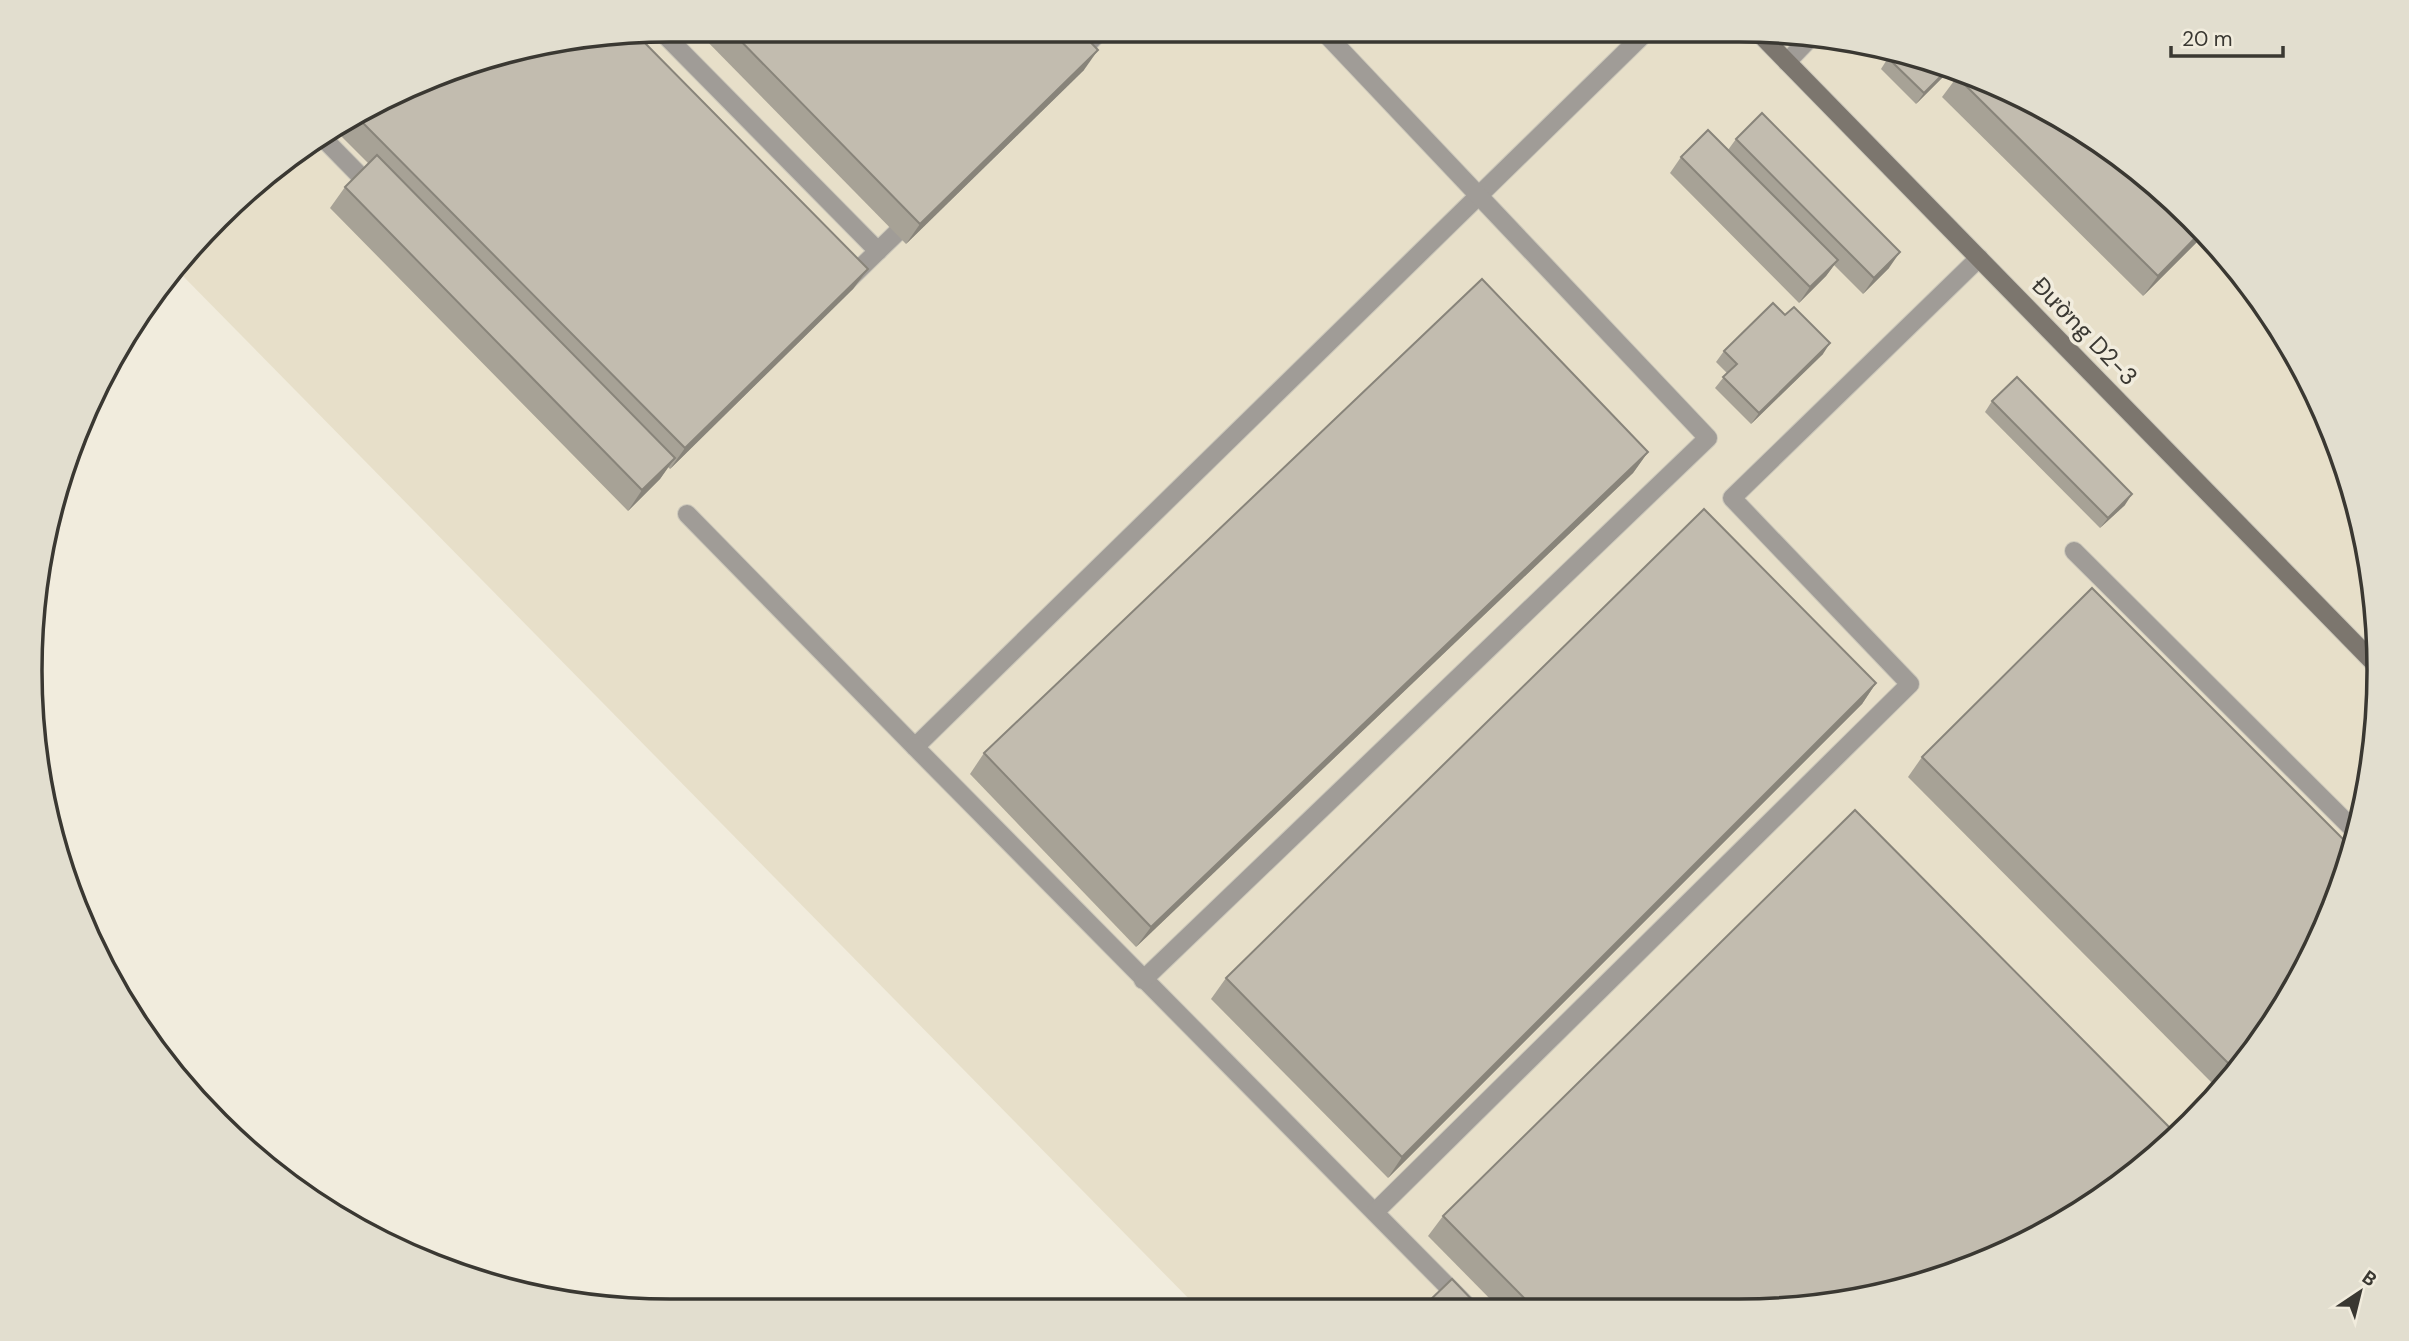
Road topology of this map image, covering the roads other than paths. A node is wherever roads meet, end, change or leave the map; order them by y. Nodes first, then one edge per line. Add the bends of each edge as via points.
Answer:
1 (672, 42) edge
2 (1089, 42) edge
3 (1333, 42) edge
4 (1636, 42) edge
5 (1768, 43) edge
6 (1803, 45) edge
7 (1787, 62) junction
8 (1062, 69) edge
9 (328, 143) edge
10 (1479, 195) junction
11 (382, 198) edge
12 (926, 203) edge
13 (878, 251) junction
14 (1979, 258) junction
15 (839, 290) edge
16 (687, 514) dead end
17 (2074, 551) dead end
18 (2367, 655) edge
19 (915, 747) junction
20 (2348, 824) edge
21 (1143, 980) junction
22 (1375, 1212) junction
23 (1460, 1299) edge

1 - 13 lane
2 - 8 lane
3 - 10 lane
4 - 10 lane
5 - 7 main road, Đường D2-3
6 - 7 lane
7 - 14 main road, Đường D2-3
9 - 11 lane
10 - 19 lane
10 - 21 lane via 1708,438
12 - 13 lane
13 - 15 lane
14 - 18 main road, Đường D2-3
14 - 22 lane via 1732,498 1910,684
16 - 19 lane
17 - 20 lane
19 - 21 lane
21 - 22 lane
22 - 23 lane

